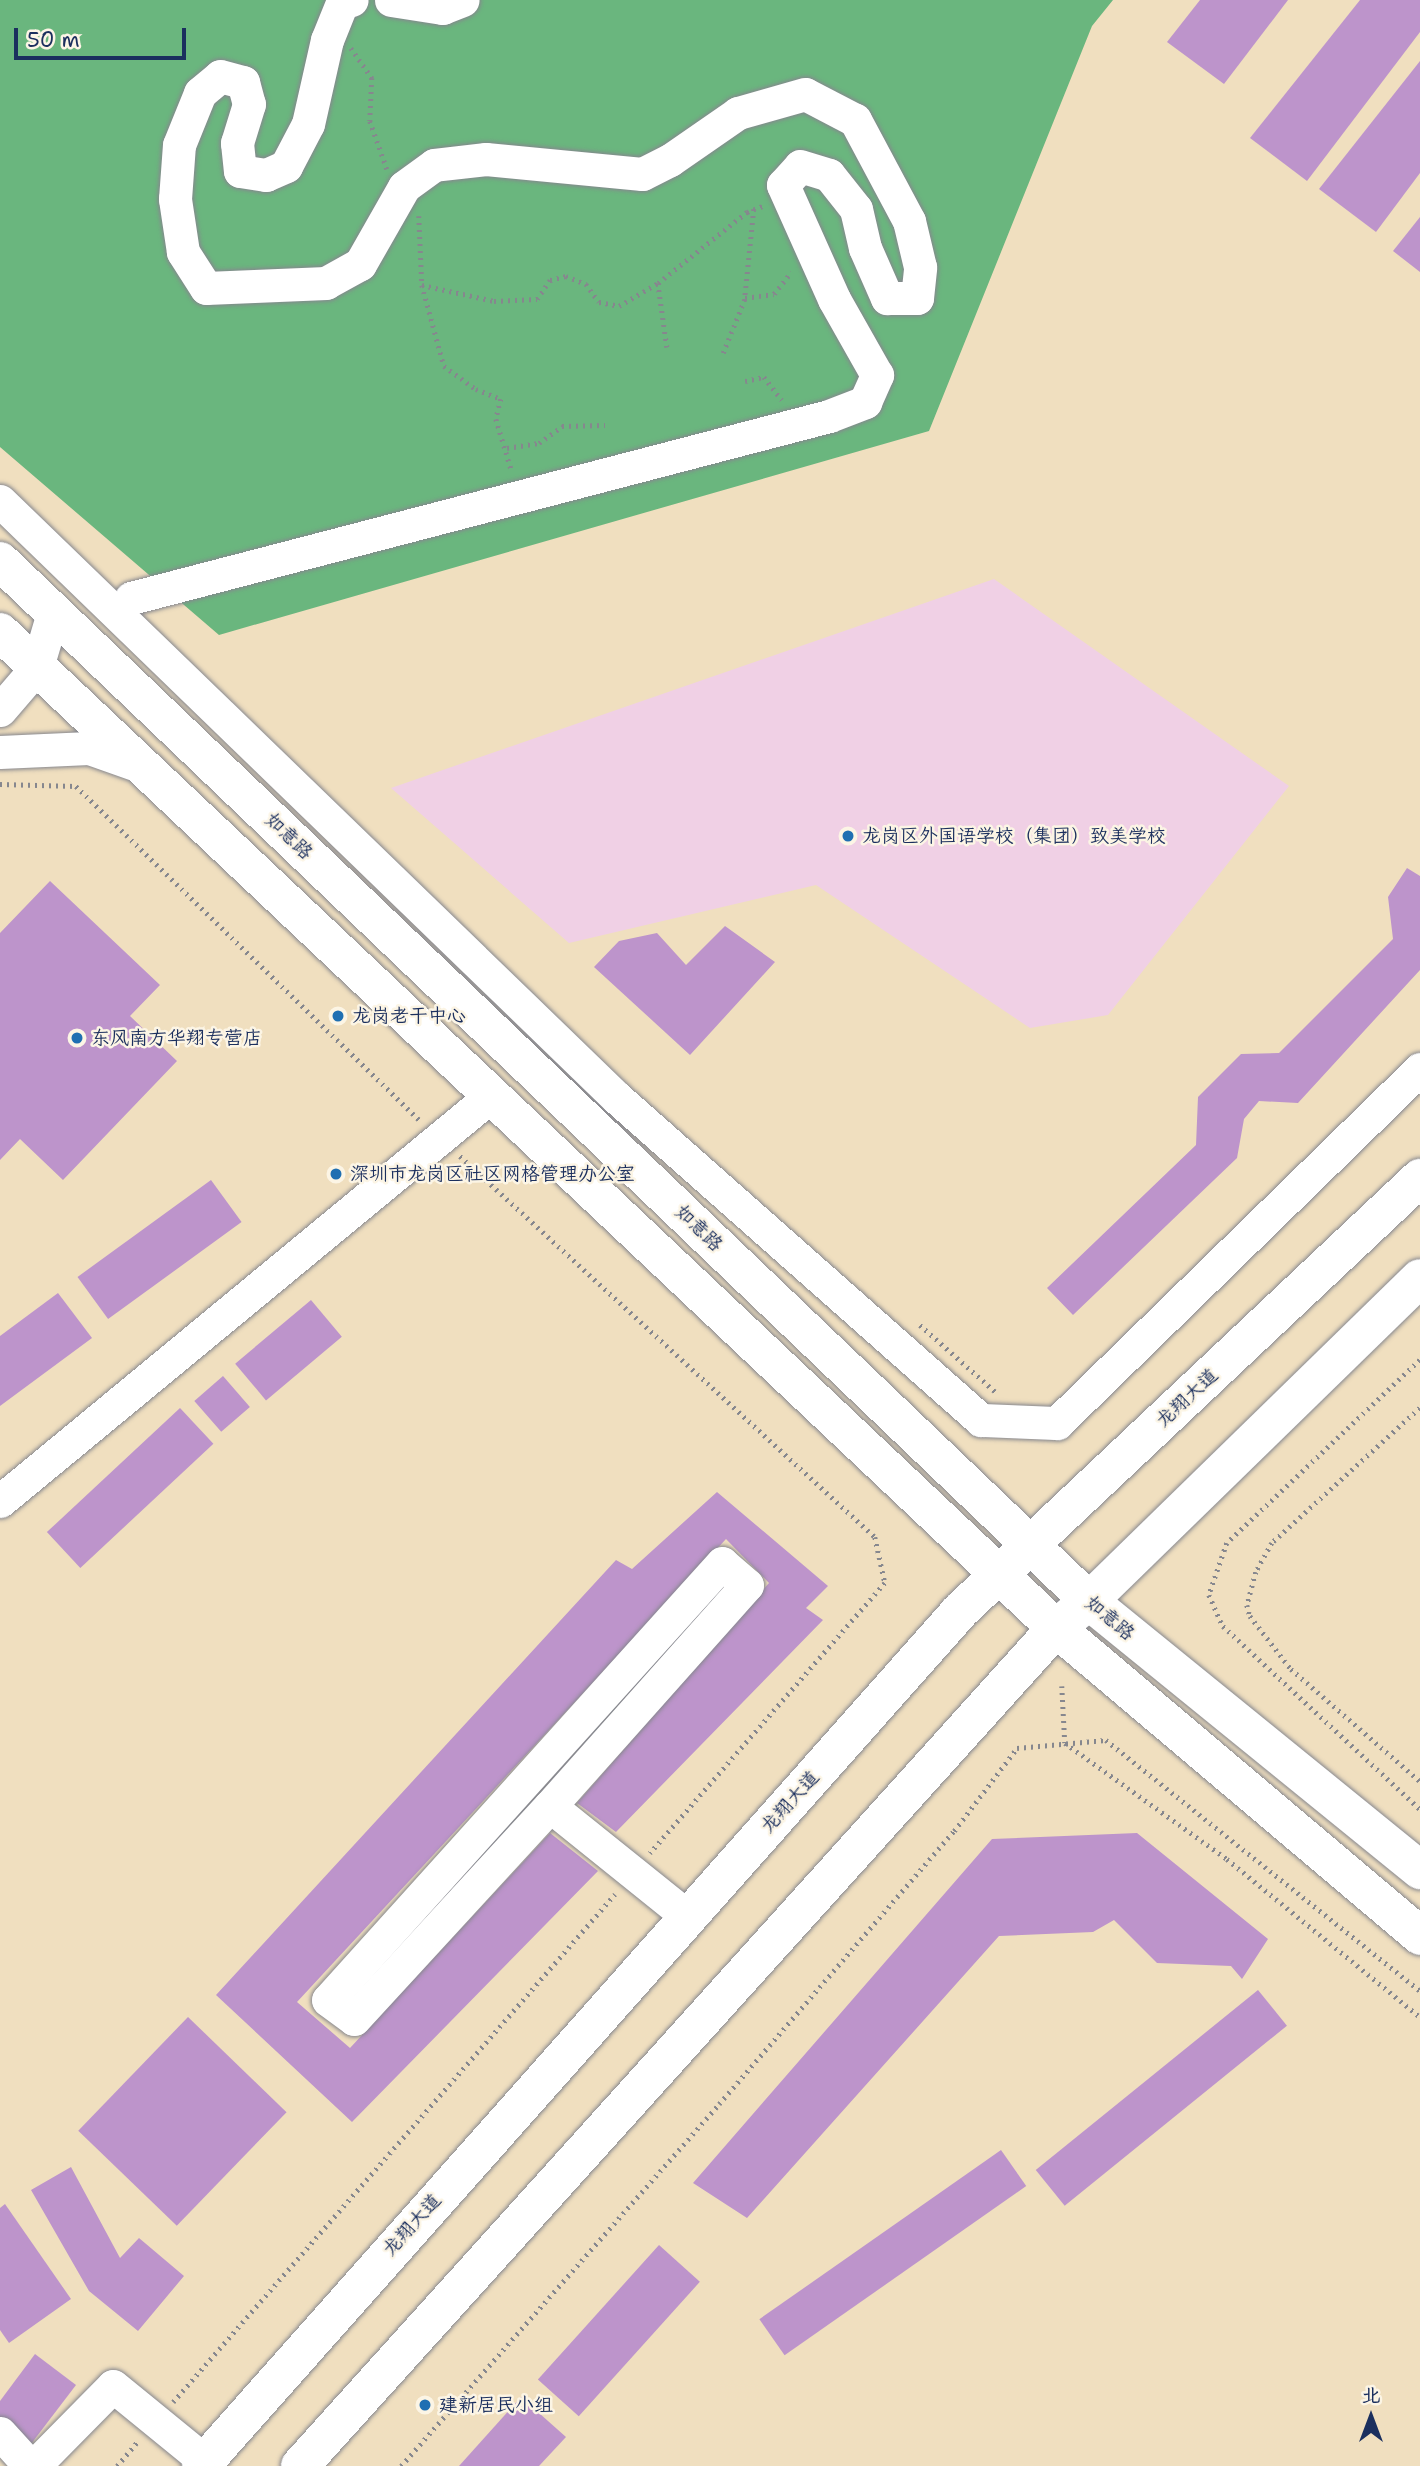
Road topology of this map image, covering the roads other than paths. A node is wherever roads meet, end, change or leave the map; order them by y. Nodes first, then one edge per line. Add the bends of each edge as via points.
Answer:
1 (352, 0) edge
2 (391, 0) edge
3 (463, 0) edge
4 (0, 501) edge
5 (0, 561) edge
6 (131, 598) dead end
7 (53, 613) junction
8 (12, 649) edge
9 (0, 710) edge
10 (0, 752) edge
11 (145, 769) junction
12 (1420, 1069) edge
13 (492, 1095) junction
14 (1420, 1178) edge
15 (1420, 1278) edge
16 (0, 1501) edge
17 (1031, 1545) junction
18 (1000, 1574) junction
19 (1089, 1601) junction
20 (1056, 1628) junction
21 (550, 1806) junction
22 (1420, 1870) edge
23 (688, 1917) junction
24 (1420, 1936) edge
25 (0, 2433) edge
26 (203, 2463) edge
27 (32, 2466) edge
28 (300, 2466) edge

1 - 6 street via 342,3 327,40 308,124 286,166 266,176 240,171 237,144 249,104 243,82 220,76 200,93 179,145 175,199 183,252 206,288 327,283 360,264 404,187 434,165 486,159 642,174 738,113 805,94 855,120 909,221 920,267 917,298 887,298 865,248 856,209 829,176 800,166 783,185 810,248 877,374 865,402 800,423
2 - 3 street via 442,8
4 - 12 street via 617,1098 981,1420 1058,1423
5 - 7 main road, 如意路
7 - 8 street
7 - 17 main road, 如意路
8 - 9 street
8 - 11 main road
10 - 11 street via 89,748
11 - 13 main road
13 - 16 street via 84,1427
13 - 18 main road
14 - 17 main road, 龙翔大道
15 - 19 main road
17 - 18 main road, 龙翔大道
17 - 19 main road, 如意路
18 - 20 main road
18 - 23 main road, 龙翔大道 via 960,1611
19 - 20 main road
19 - 22 main road, 如意路
20 - 24 main road
20 - 28 main road
21 - 21 street via 354,2020 328,2000 722,1563 747,1586
21 - 23 street
23 - 26 main road, 龙翔大道
25 - 27 street
26 - 27 street via 113,2386

